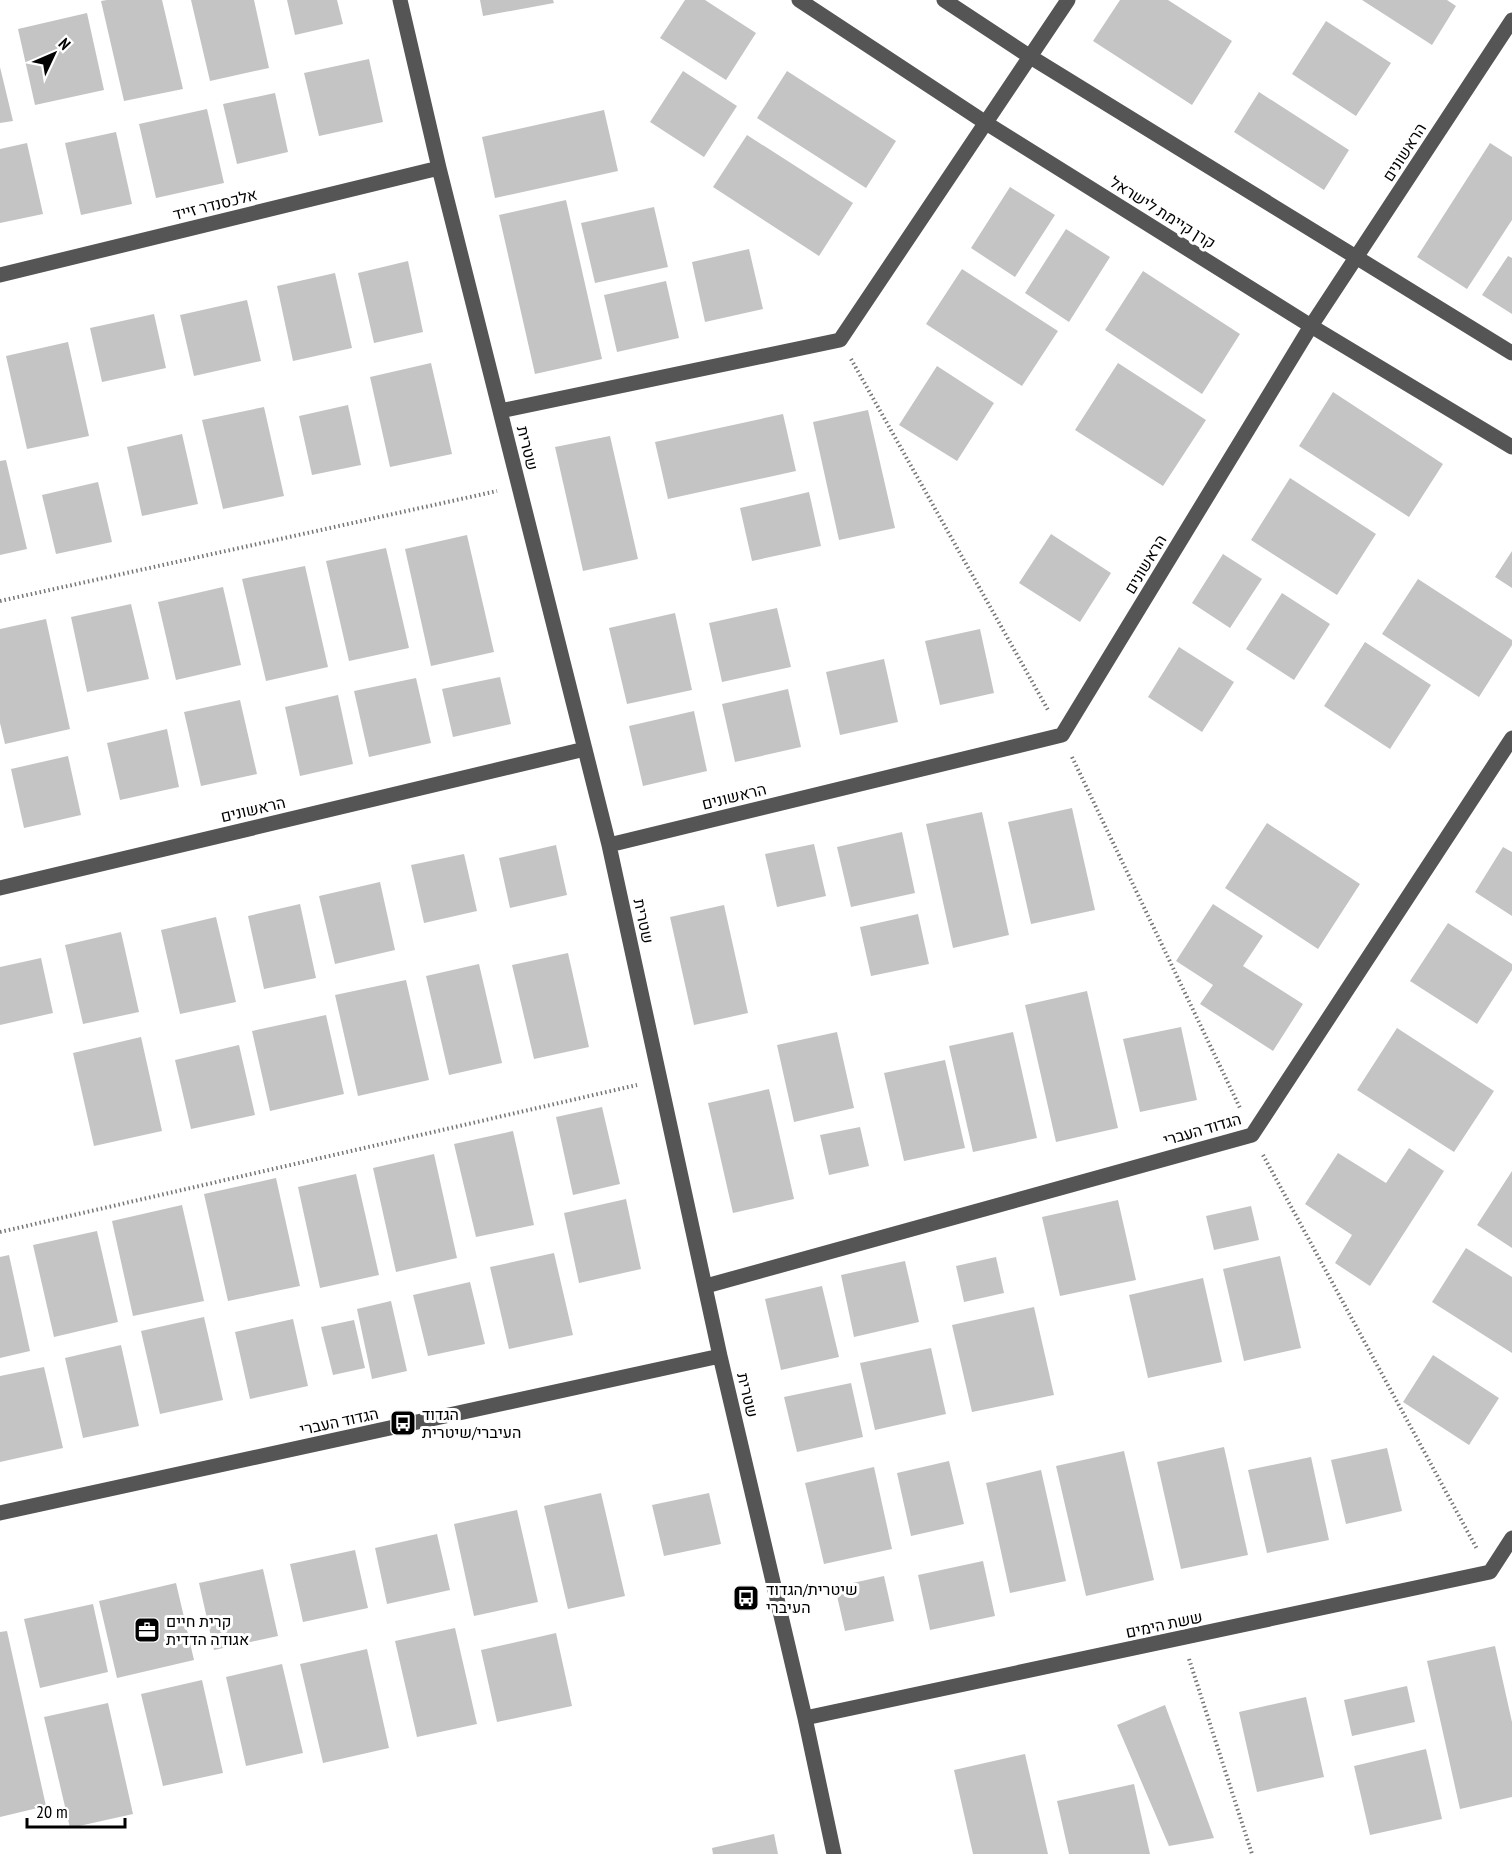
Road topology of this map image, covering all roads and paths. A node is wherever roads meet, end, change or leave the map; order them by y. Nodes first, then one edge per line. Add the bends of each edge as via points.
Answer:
1 (400, 0) edge
2 (799, 0) edge
3 (944, 0) edge
4 (1068, 0) edge
5 (1512, 20) edge
6 (1029, 56) junction
7 (986, 123) junction
8 (438, 168) junction
9 (1356, 257) junction
10 (0, 275) edge
11 (1311, 326) junction
12 (840, 340) junction
13 (1512, 353) edge
14 (500, 411) junction
15 (1512, 447) edge
16 (519, 486) junction
17 (0, 601) edge
18 (1062, 735) junction
19 (1512, 738) edge
20 (585, 749) junction
21 (609, 845) junction
22 (0, 888) edge
23 (660, 1080) junction
24 (1252, 1135) junction
25 (0, 1232) edge
26 (706, 1286) junction
27 (720, 1356) junction
28 (0, 1513) edge
29 (1512, 1538) edge
30 (1490, 1572) junction
31 (1182, 1638) junction
32 (805, 1718) junction
33 (834, 1854) edge
34 (1252, 1854) edge

1 - 8 street, שטרית
2 - 7 street, קרן קיימת לישראל
3 - 6 street
4 - 6 street
5 - 9 street, הראשונים
6 - 7 street
6 - 9 street
7 - 11 street, קרן קיימת לישראל
7 - 12 street
8 - 10 street, אלכסנדר זייד
8 - 14 street, שטרית
9 - 11 street, הראשונים
9 - 13 street
11 - 15 street, קרן קיימת לישראל
11 - 18 street, הראשונים
12 - 14 street
12 - 18 path
14 - 16 street, שטרית
16 - 17 path
16 - 20 street, שטרית
18 - 21 street, הראשונים
18 - 24 path
19 - 24 street, הגדוד העברי
20 - 21 street, שטרית
20 - 22 street, הראשונים
21 - 23 street, שטרית
23 - 25 path
23 - 26 street, שטרית
24 - 26 street, הגדוד העברי
24 - 30 path
26 - 27 street, שטרית
27 - 28 street, הגדוד העברי
27 - 32 street, שטרית
29 - 30 street
30 - 31 street, ששת הימים
31 - 32 street, ששת הימים
31 - 34 path
32 - 33 street, שטרית

